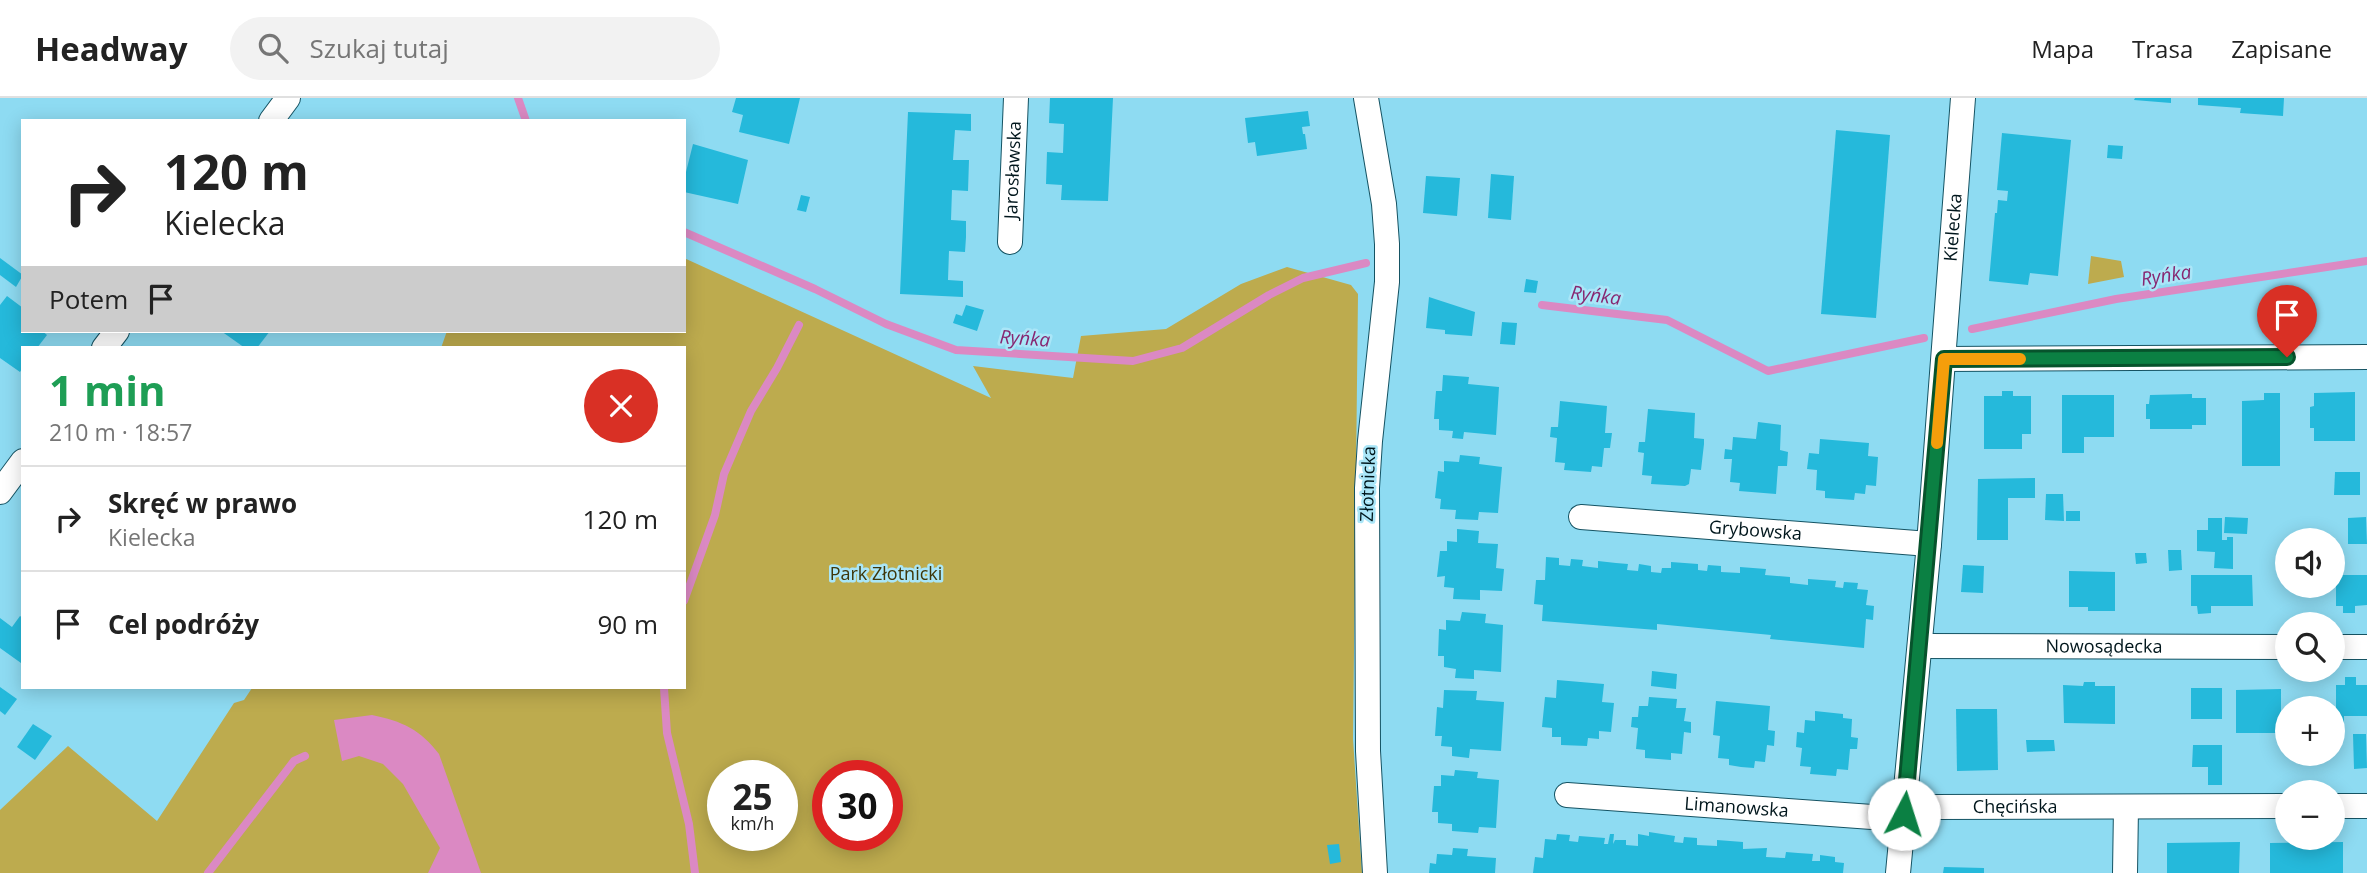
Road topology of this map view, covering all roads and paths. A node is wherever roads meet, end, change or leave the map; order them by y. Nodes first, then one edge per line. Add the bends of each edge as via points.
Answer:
1 (288, 98) edge
2 (1016, 98) edge
3 (1366, 98) edge
4 (1963, 98) edge
5 (272, 119) edge
6 (1010, 242) dead end
7 (2367, 357) edge
8 (1944, 359) junction
9 (21, 464) edge
10 (0, 492) edge
11 (1581, 517) dead end
12 (1929, 544) junction
13 (1920, 646) junction
14 (2275, 647) edge
15 (2345, 647) edge
16 (2367, 647) edge
17 (1567, 795) dead end
18 (2275, 806) edge
19 (2345, 806) edge
20 (2367, 806) edge
21 (2126, 807) junction
22 (1904, 814) junction
23 (1375, 873) edge
24 (1898, 873) edge
25 (2125, 873) edge

1 - 5 street
2 - 6 street, Jarosławska
3 - 23 street, Złotnicka via 1384,204 1387,254 1367,488 1368,751
4 - 8 street, Kielecka
7 - 8 street
8 - 12 street, Kielecka
9 - 10 street
11 - 12 street, Grybowska
12 - 13 street, Kielecka
13 - 14 street, Nowosądecka
13 - 22 street, Kielecka
15 - 16 street
17 - 22 street, Limanowska via 1872,817
18 - 21 street, Chęcińska
19 - 20 street
21 - 22 street, Chęcińska via 1932,807
21 - 25 street
22 - 24 street, Kielecka

